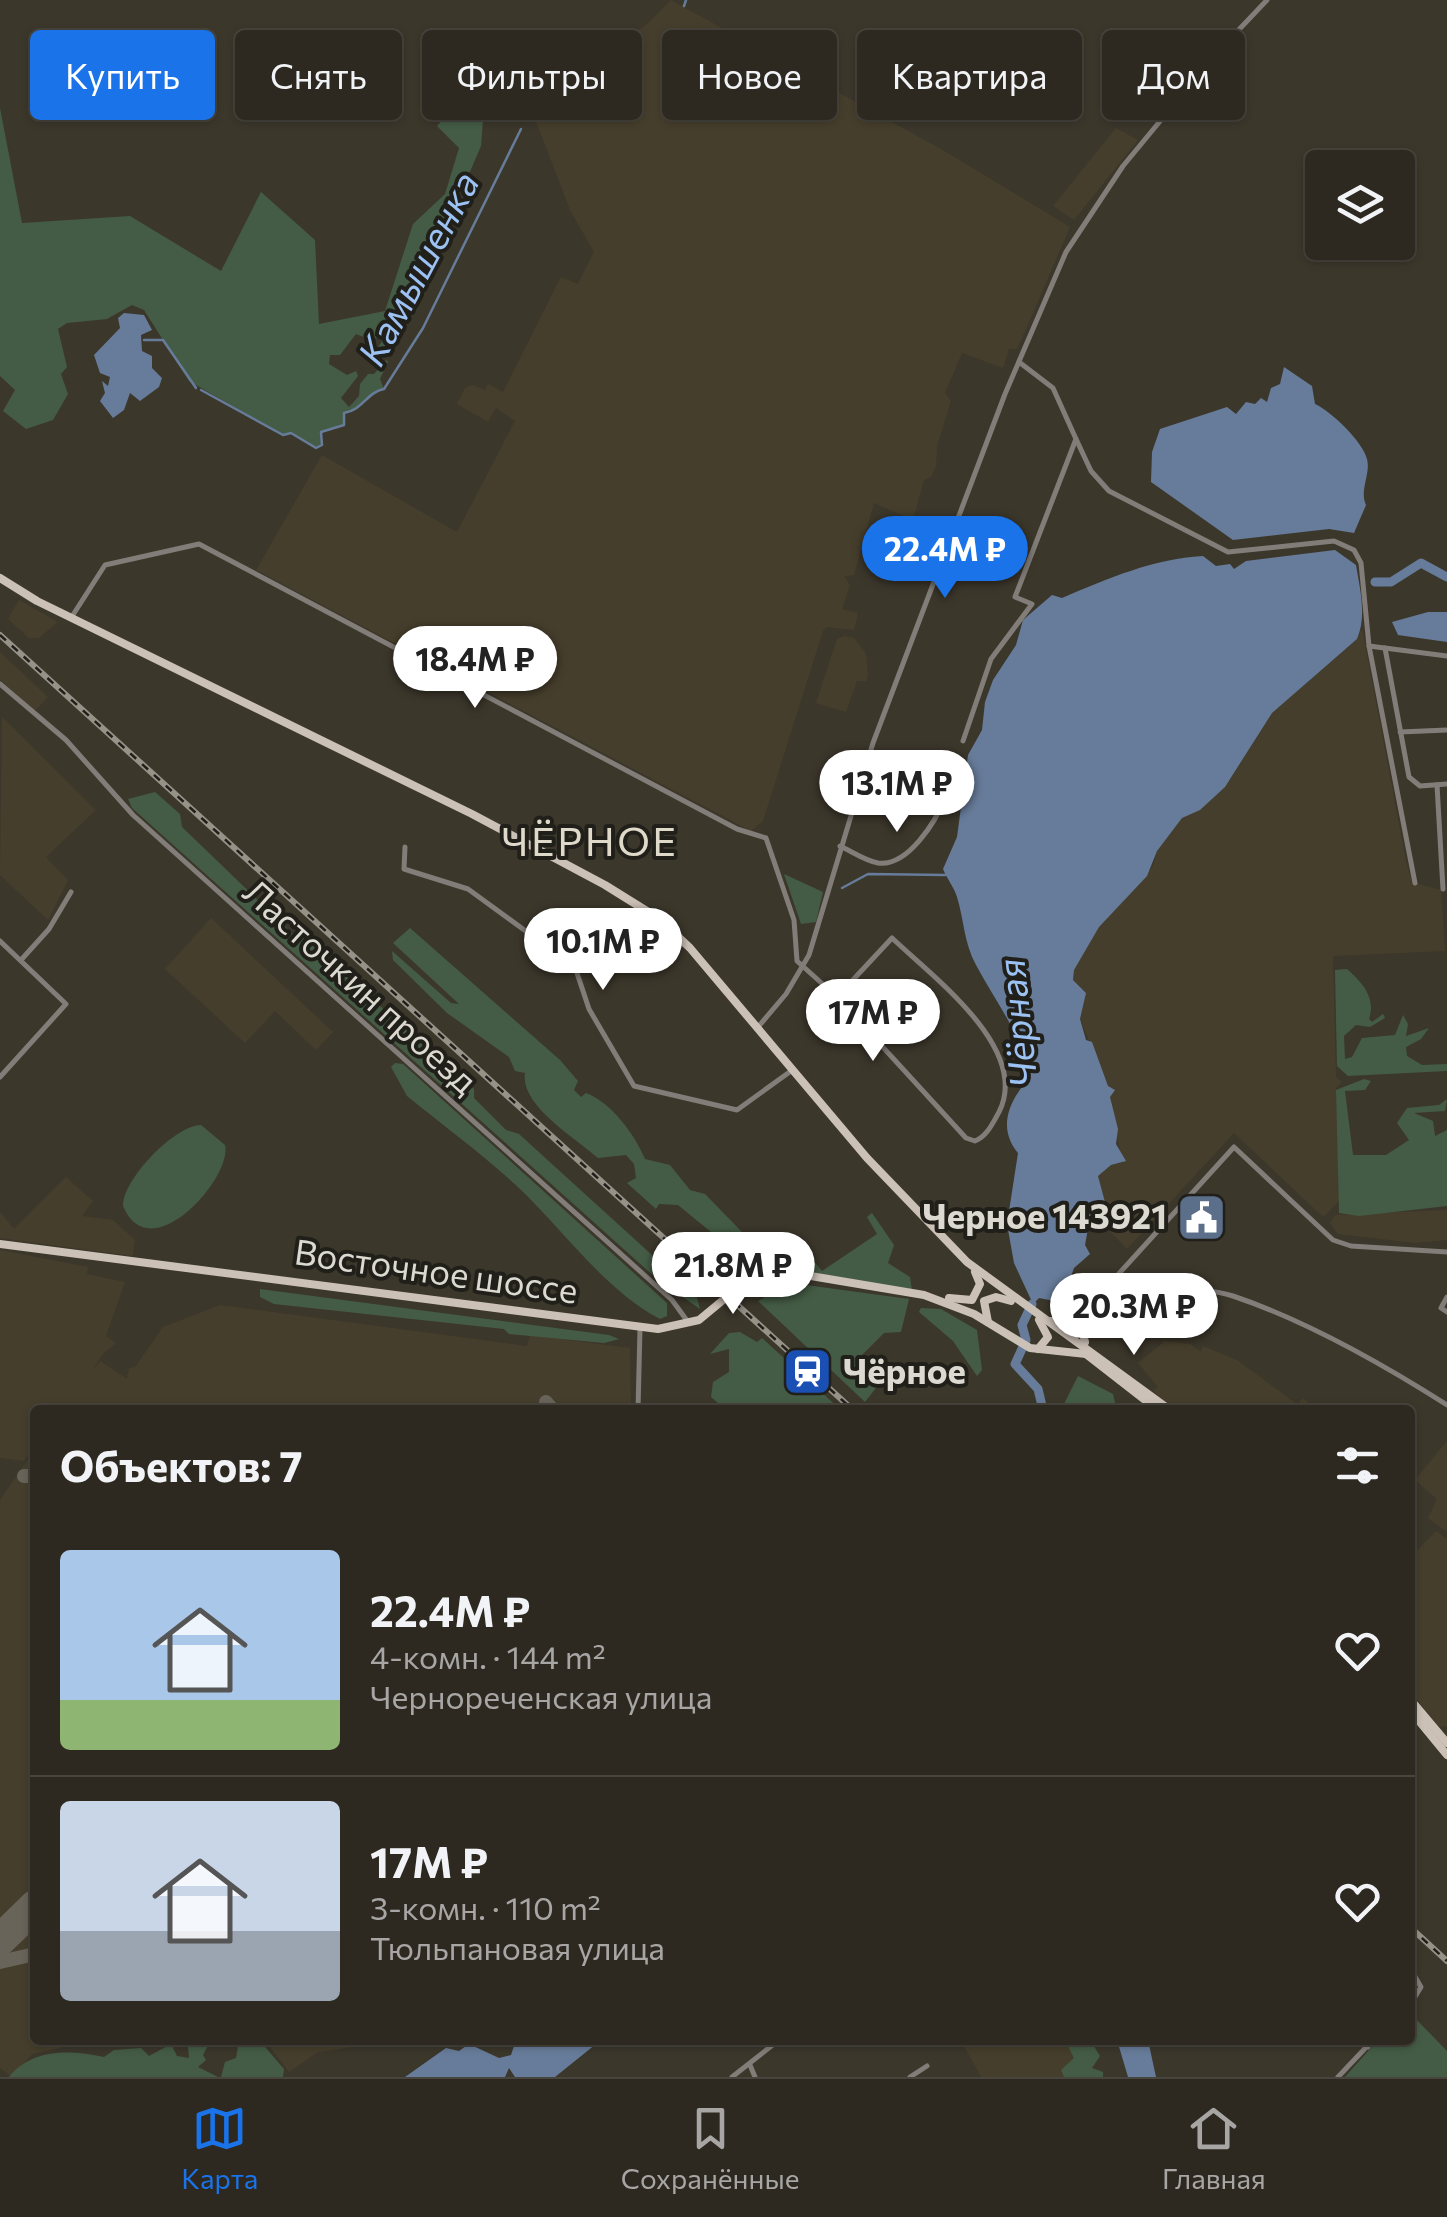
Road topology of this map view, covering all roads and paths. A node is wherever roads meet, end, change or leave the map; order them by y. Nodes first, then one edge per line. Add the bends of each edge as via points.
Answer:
1 (1268, 0) edge
2 (1018, 362) junction
3 (1076, 440) junction
4 (0, 578) edge
5 (71, 618) junction
6 (1368, 646) junction
7 (1385, 648) junction
8 (1447, 656) edge
9 (0, 684) edge
10 (1447, 730) edge
11 (1400, 732) junction
12 (963, 741) dead end
13 (1447, 784) edge
14 (1437, 785) junction
15 (944, 798) dead end
16 (840, 846) junction
17 (405, 847) dead end
18 (1416, 884) dead end
19 (1443, 890) dead end
20 (71, 892) dead end
21 (0, 940) edge
22 (21, 960) junction
23 (796, 961) junction
24 (804, 966) junction
25 (796, 980) junction
26 (837, 997) junction
27 (758, 1026) junction
28 (794, 1069) junction
29 (0, 1077) edge
30 (0, 1244) edge
31 (1447, 1252) edge
32 (973, 1268) junction
33 (1114, 1278) junction
34 (924, 1295) junction
35 (1447, 1298) edge
36 (672, 1300) junction
37 (1020, 1304) junction
38 (1447, 1312) edge
39 (1037, 1316) junction
40 (1079, 1318) junction
41 (988, 1322) junction
42 (690, 1324) junction
43 (641, 1327) junction
44 (668, 1329) junction
45 (1065, 1334) junction
46 (1029, 1348) junction
47 (1046, 1351) junction
48 (1088, 1351) junction
49 (638, 1405) edge
50 (1152, 1405) edge
51 (1163, 1405) edge
52 (1447, 1405) edge
53 (1415, 1704) edge
54 (1415, 1716) edge
55 (1443, 1732) edge
56 (1447, 1744) edge
57 (1447, 1755) edge
58 (773, 2045) edge
59 (1368, 2047) edge
60 (750, 2065) junction
61 (928, 2066) dead end
62 (732, 2077) edge
63 (755, 2077) edge
64 (910, 2077) edge
65 (1338, 2077) edge

1 - 2 street via 1199,73 1078,227
2 - 3 street via 1054,388
2 - 16 street
3 - 6 street via 1109,491 1228,552 1348,545 1361,562
3 - 12 street via 1015,596 1032,604 991,659
4 - 5 main road
5 - 23 street via 104,565 198,544 736,829 766,838 794,920
5 - 27 main road via 472,814 634,902 690,948
6 - 7 street
6 - 18 street
7 - 8 street
7 - 11 street
9 - 36 street, Ласточкин проезд via 66,740 133,815
10 - 11 street
11 - 14 street via 1412,782
13 - 14 street
14 - 19 street
15 - 16 street via 921,838 889,861 878,863
16 - 24 street
17 - 28 street via 404,870 468,889 575,967 634,1086 737,1110
20 - 22 street
21 - 22 street
22 - 29 street via 66,1004
23 - 24 street
23 - 25 street
24 - 25 street
24 - 26 street
25 - 27 street
26 - 26 street via 966,1138 986,1134 1008,1092 1003,1066 976,1018 892,938
27 - 28 main road
28 - 32 main road via 880,1173
30 - 43 main road, Восточное шоссе
31 - 33 street via 1338,1242 1234,1147
32 - 34 main road via 980,1284 972,1300
32 - 37 main road
33 - 40 street
33 - 52 street via 1152,1295 1232,1296 1372,1360
34 - 41 main road, Восточное шоссе
34 - 42 main road, Восточное шоссе via 762,1273
35 - 38 street via 1440,1308
36 - 42 street, Ласточкин проезд
36 - 44 street via 675,1318
37 - 39 main road
37 - 41 main road via 987,1299 982,1307
39 - 40 main road via 1060,1324
39 - 45 main road
39 - 46 main road via 1048,1339 1042,1348
40 - 45 street
40 - 48 main road
41 - 46 main road, Восточное шоссе
42 - 44 main road, Восточное шоссе
43 - 44 main road, Восточное шоссе
43 - 49 street
45 - 47 main road
45 - 48 main road
46 - 47 main road, Восточное шоссе
47 - 48 main road, Восточное шоссе
48 - 50 main road
48 - 51 main road
53 - 55 main road
54 - 57 main road
55 - 56 main road
58 - 60 street
59 - 65 street
60 - 62 street
60 - 63 street
61 - 64 street

